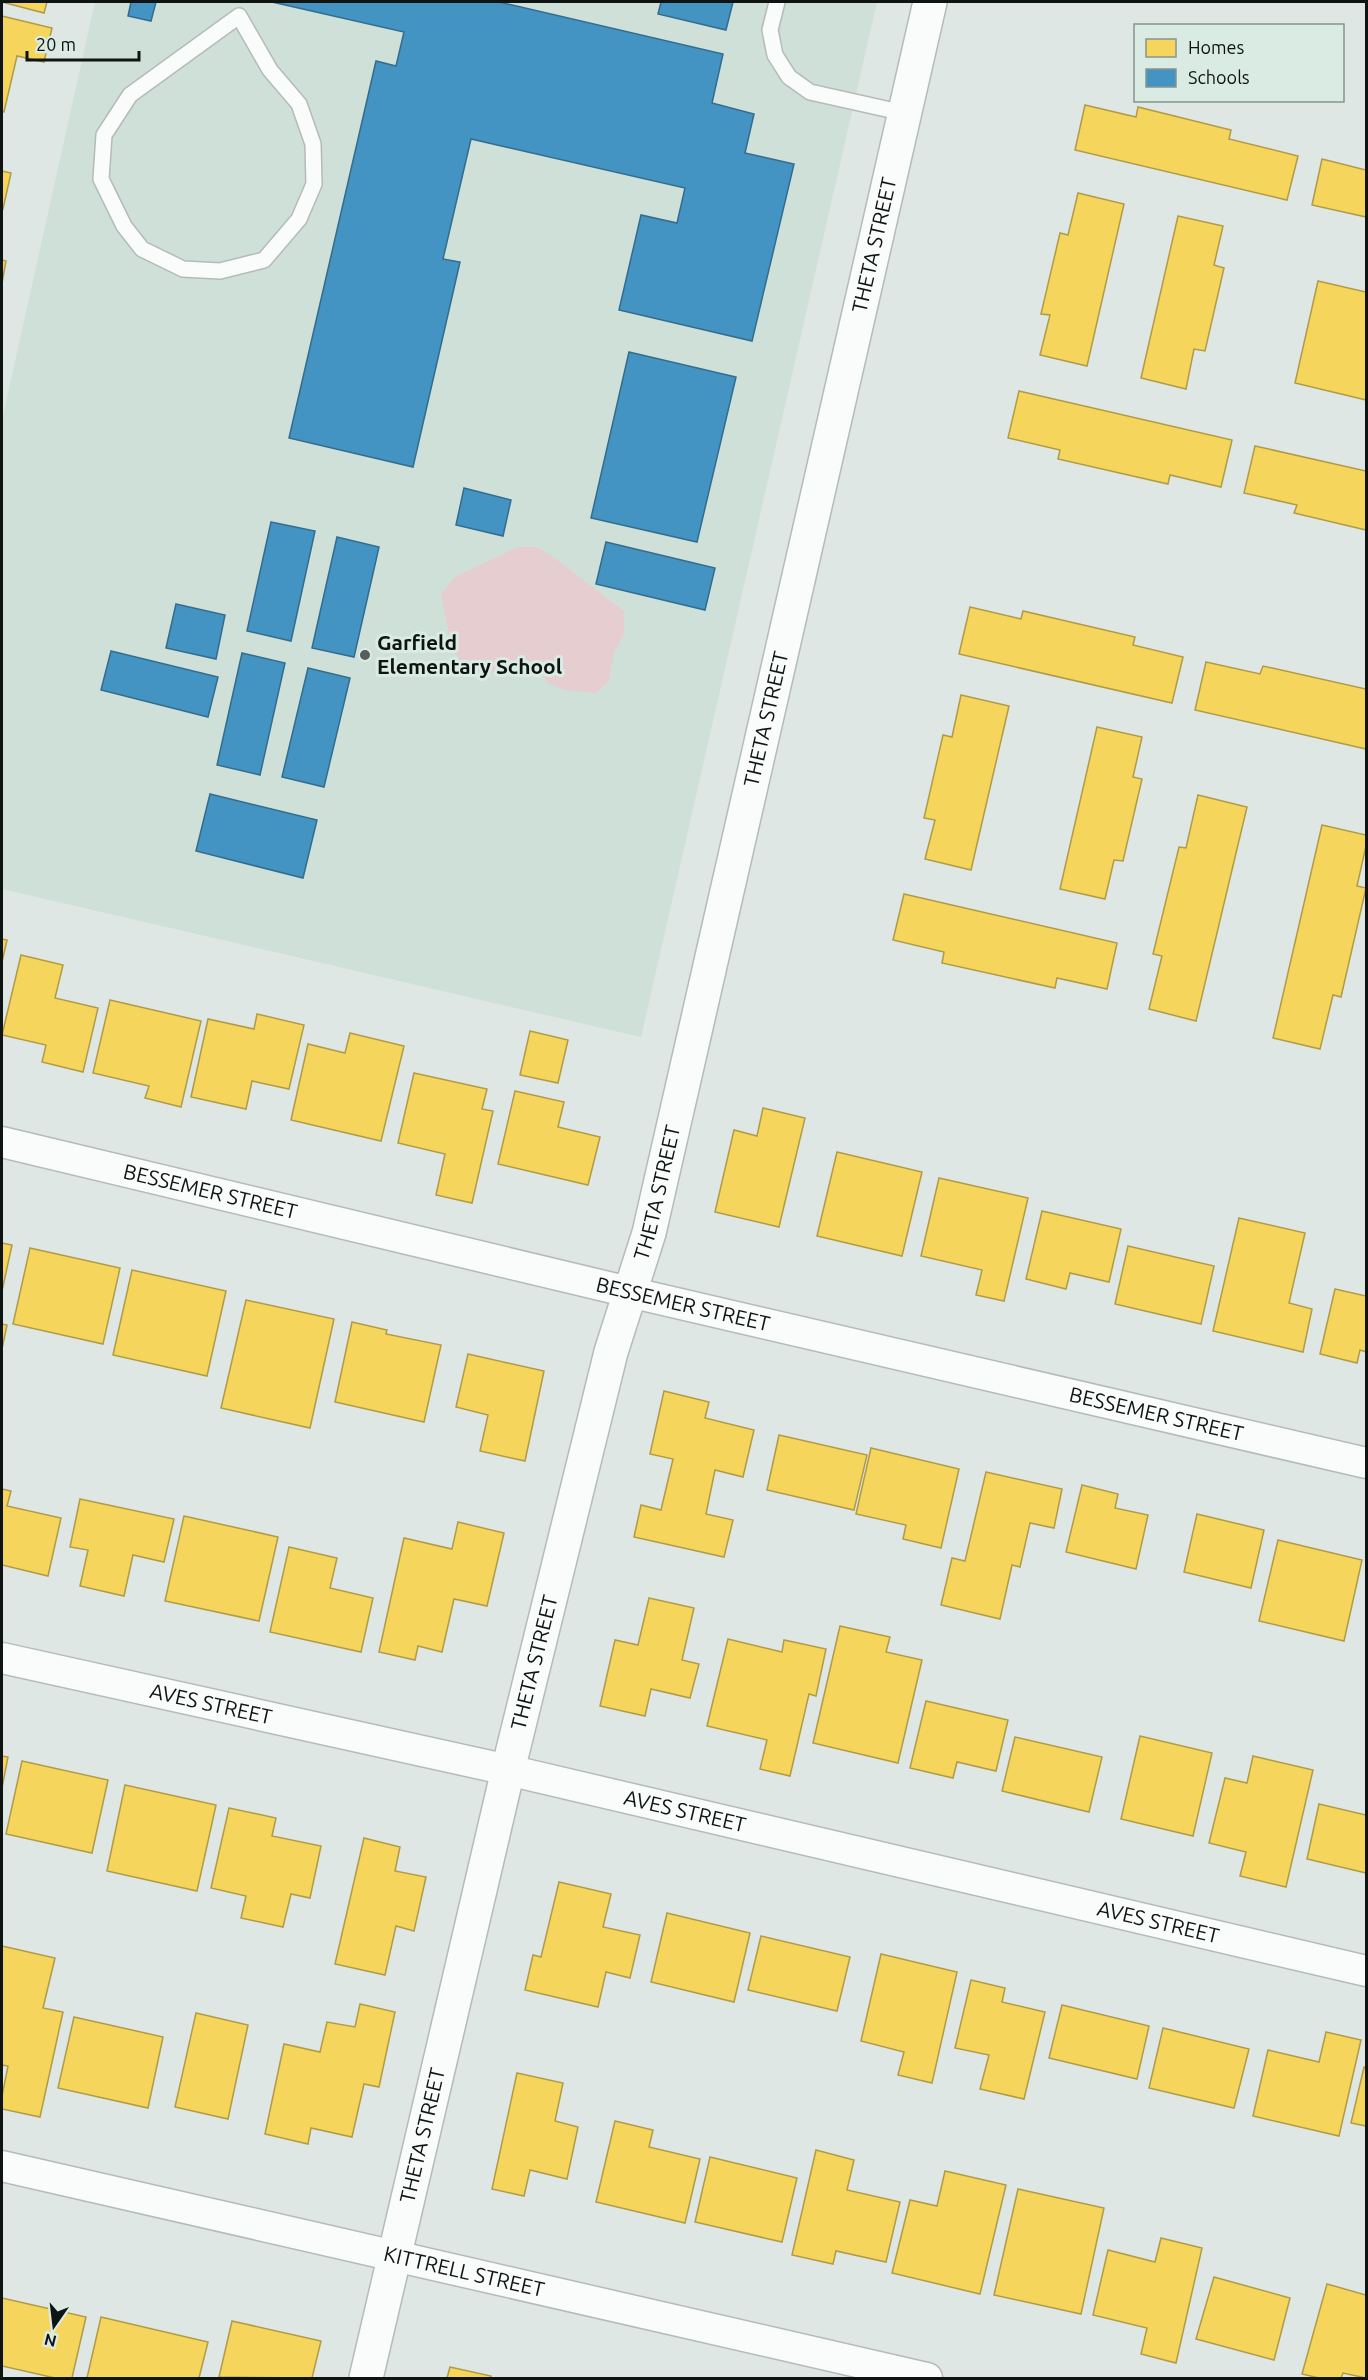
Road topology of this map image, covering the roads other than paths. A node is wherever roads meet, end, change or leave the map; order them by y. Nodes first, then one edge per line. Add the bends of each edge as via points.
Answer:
1 (777, 2) edge
2 (930, 2) edge
3 (240, 9) edge
4 (904, 113) junction
5 (2, 1142) edge
6 (629, 1292) junction
7 (1366, 1463) edge
8 (2, 1658) edge
9 (508, 1770) junction
10 (1366, 1971) edge
11 (2, 2166) edge
12 (395, 2256) junction
13 (366, 2379) edge
14 (927, 2379) edge

1 - 4 lane via 770,30 775,55 789,77 810,92
2 - 4 street, THETA STREET
3 - 3 lane via 130,95 104,135 101,178 124,226 142,249 183,269 220,271 264,260 299,219 314,184 313,144 299,104 270,70
4 - 6 street, THETA STREET via 649,1233
5 - 6 street, BESSEMER STREET
6 - 7 street, BESSEMER STREET
6 - 9 street, THETA STREET
8 - 9 street, AVES STREET
9 - 10 street, AVES STREET
9 - 12 street, THETA STREET
11 - 12 street, KITTRELL STREET
12 - 13 street, THETA STREET
12 - 14 street, KITTRELL STREET

